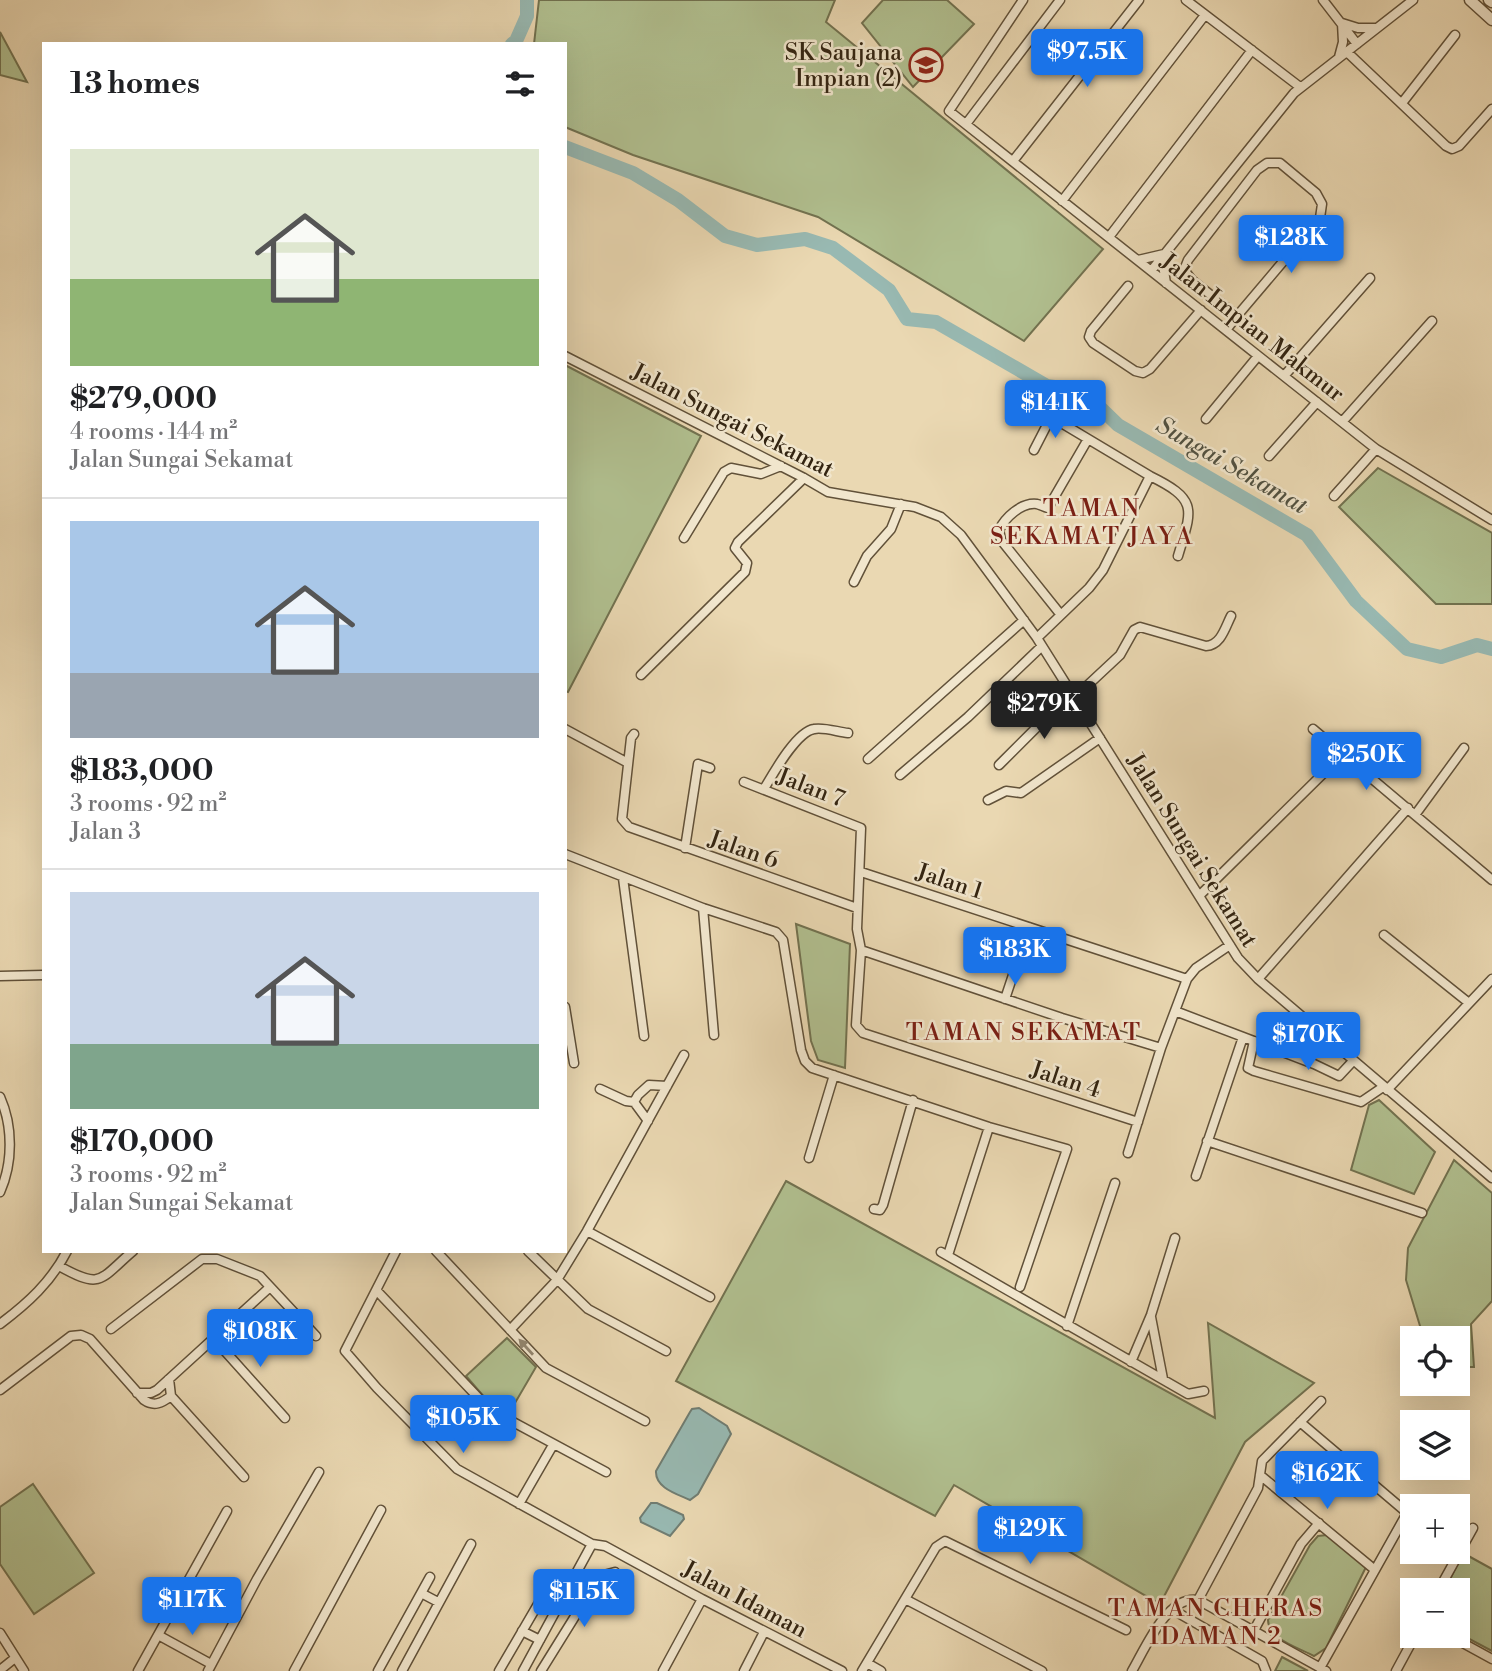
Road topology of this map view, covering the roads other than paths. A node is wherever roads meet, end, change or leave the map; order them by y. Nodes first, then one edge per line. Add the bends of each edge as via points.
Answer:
1 (1023, 0) edge
2 (1060, 0) edge
3 (1139, 0) edge
4 (1186, 0) edge
5 (1324, 0) edge
6 (1413, 0) edge
7 (1470, 0) edge
8 (1205, 15) junction
9 (1492, 20) edge
10 (1342, 23) junction
11 (1377, 28) junction
12 (1455, 35) dead end
13 (1357, 44) junction
14 (1252, 50) junction
15 (1347, 51) junction
16 (1339, 58) junction
17 (1300, 87) junction
18 (1402, 103) junction
19 (1492, 109) edge
20 (966, 124) junction
21 (1013, 161) junction
22 (1062, 201) junction
23 (1109, 237) junction
24 (1164, 254) junction
25 (1138, 260) junction
26 (1151, 271) junction
27 (1370, 278) dead end
28 (1166, 283) junction
29 (1128, 286) dead end
30 (1201, 310) junction
31 (1237, 316) junction
32 (1432, 321) dead end
33 (1226, 330) junction
34 (1258, 356) junction
35 (567, 357) edge
36 (1284, 376) junction
37 (1023, 400) dead end
38 (1317, 402) junction
39 (1051, 417) junction
40 (1206, 419) dead end
41 (1342, 422) junction
42 (1088, 439) junction
43 (1376, 449) junction
44 (1034, 450) dead end
45 (1269, 457) dead end
46 (781, 466) junction
47 (1150, 476) junction
48 (804, 478) junction
49 (1334, 496) dead end
50 (901, 505) junction
51 (1492, 520) edge
52 (684, 538) dead end
53 (1178, 556) dead end
54 (854, 582) dead end
55 (1062, 615) junction
56 (1231, 616) dead end
57 (1024, 620) junction
58 (1039, 642) junction
59 (641, 675) dead end
60 (1075, 697) junction
61 (1313, 729) dead end
62 (567, 730) edge
63 (848, 733) dead end
64 (634, 734) dead end
65 (1100, 738) junction
66 (1464, 748) dead end
67 (1343, 754) junction
68 (868, 759) dead end
69 (628, 763) junction
70 (999, 765) dead end
71 (710, 768) dead end
72 (900, 775) dead end
73 (744, 782) dead end
74 (764, 789) junction
75 (988, 800) dead end
76 (1411, 812) junction
77 (685, 848) junction
78 (567, 855) edge
79 (861, 872) junction
80 (623, 878) junction
81 (1492, 880) edge
82 (1200, 895) junction
83 (703, 908) junction
84 (857, 908) junction
85 (1029, 927) junction
86 (1384, 935) dead end
87 (1230, 945) junction
88 (862, 950) junction
89 (42, 975) edge
90 (0, 976) edge
91 (1187, 979) junction
92 (1258, 979) junction
93 (1492, 979) edge
94 (1004, 999) junction
95 (1469, 1003) junction
96 (1175, 1011) junction
97 (567, 1019) edge
98 (714, 1035) dead end
99 (644, 1036) dead end
100 (1243, 1037) junction
101 (1254, 1041) junction
102 (1161, 1048) junction
103 (684, 1055) dead end
104 (1353, 1061) junction
105 (574, 1063) dead end
106 (834, 1075) junction
107 (667, 1086) junction
108 (1385, 1088) junction
109 (600, 1089) dead end
110 (0, 1097) edge
111 (913, 1101) junction
112 (634, 1102) junction
113 (648, 1121) junction
114 (1138, 1122) junction
115 (989, 1127) junction
116 (1208, 1141) junction
117 (1128, 1153) dead end
118 (809, 1158) dead end
119 (1196, 1176) dead end
120 (1492, 1178) edge
121 (1115, 1183) dead end
122 (0, 1192) edge
123 (874, 1209) dead end
124 (1422, 1213) dead end
125 (587, 1231) junction
126 (1175, 1238) dead end
127 (66, 1253) edge
128 (131, 1253) edge
129 (395, 1253) edge
130 (438, 1253) edge
131 (530, 1253) edge
132 (59, 1266) junction
133 (557, 1280) junction
134 (270, 1287) junction
135 (1020, 1287) dead end
136 (377, 1291) junction
137 (710, 1297) dead end
138 (1151, 1315) junction
139 (0, 1324) edge
140 (1067, 1326) junction
141 (111, 1329) dead end
142 (510, 1330) junction
143 (316, 1336) dead end
144 (215, 1340) junction
145 (666, 1351) dead end
146 (1131, 1362) junction
147 (169, 1378) junction
148 (1163, 1379) junction
149 (0, 1390) edge
150 (1204, 1391) dead end
151 (137, 1393) junction
152 (171, 1396) junction
153 (1321, 1401) dead end
154 (285, 1418) dead end
155 (645, 1421) dead end
156 (1300, 1422) junction
157 (553, 1445) junction
158 (319, 1472) dead end
159 (606, 1472) dead end
160 (1260, 1475) junction
161 (244, 1477) dead end
162 (519, 1504) junction
163 (1400, 1507) edge
164 (381, 1510) dead end
165 (227, 1511) dead end
166 (1319, 1523) junction
167 (1473, 1528) dead end
168 (1400, 1531) edge
169 (1470, 1533) edge
170 (471, 1544) dead end
171 (592, 1544) junction
172 (1375, 1570) junction
173 (615, 1572) dead end
174 (430, 1577) dead end
175 (548, 1587) dead end
176 (421, 1593) junction
177 (563, 1598) junction
178 (702, 1599) junction
179 (905, 1599) junction
180 (1198, 1600) junction
181 (438, 1602) junction
182 (581, 1607) junction
183 (1173, 1610) junction
184 (1126, 1630) dead end
185 (522, 1631) junction
186 (764, 1632) junction
187 (1253, 1632) junction
188 (0, 1633) edge
189 (158, 1635) junction
190 (540, 1640) junction
191 (1470, 1647) edge
192 (1408, 1648) edge
193 (532, 1654) junction
194 (15, 1658) junction
195 (1492, 1659) edge
196 (547, 1661) junction
197 (826, 1667) edge
198 (864, 1667) edge
199 (210, 1668) edge
200 (0, 1670) edge
201 (1323, 1670) edge
202 (24, 1671) edge
203 (138, 1671) edge
204 (294, 1671) edge
205 (378, 1671) edge
206 (402, 1671) edge
207 (499, 1671) edge
208 (523, 1671) edge
209 (541, 1671) edge
210 (663, 1671) edge
211 (744, 1671) edge
212 (842, 1671) edge
213 (881, 1671) edge
214 (1042, 1671) edge
215 (1132, 1671) edge
216 (1266, 1671) edge
217 (1396, 1671) edge

1 - 20 street, Jalan Impian Makmur via 949,111
2 - 20 street
3 - 21 street
4 - 8 street
5 - 10 street
6 - 11 street
7 - 9 street
8 - 14 street
8 - 22 street
10 - 11 street
10 - 13 street
10 - 16 street
11 - 13 street
12 - 18 street
13 - 15 street
14 - 17 street
14 - 23 street
15 - 16 street
15 - 18 street
16 - 17 street
17 - 24 street
18 - 19 street via 1452,149
20 - 21 street, Jalan Impian Makmur
21 - 22 street, Jalan Impian Makmur
22 - 23 street, Jalan Impian Makmur
23 - 25 street, Jalan Impian Makmur
24 - 25 street
24 - 26 street
24 - 28 street
25 - 26 street, Jalan Impian Makmur
26 - 28 street, Jalan Impian Makmur
27 - 36 street
28 - 30 street, Jalan Impian Makmur
29 - 30 street via 1089,337 1143,373
30 - 33 street, Jalan Impian Makmur
31 - 31 street via 1184,270 1257,170 1267,163 1280,163 1316,193 1322,204 1320,218
31 - 33 street
32 - 41 street
33 - 34 street, Jalan Impian Makmur
34 - 36 street, Jalan Impian Makmur
34 - 40 street
35 - 46 street, Jalan Sungai Sekamat
36 - 38 street, Jalan Impian Makmur
37 - 39 street
38 - 41 street, Jalan Impian Makmur
38 - 45 street
39 - 42 street
39 - 44 street
41 - 43 street, Jalan Impian Makmur
42 - 47 street
42 - 55 street via 1048,508 1034,504 1018,509 998,534
43 - 49 street
43 - 51 street, Jalan Impian Makmur
46 - 48 street, Jalan Sungai Sekamat
46 - 52 street via 761,474 731,468 724,472
47 - 53 street via 1180,494 1189,509
47 - 55 street via 1103,570
48 - 50 street, Jalan Sungai Sekamat via 828,492
48 - 59 street via 738,542 735,548 747,563 746,572
50 - 54 street via 891,529 867,556
50 - 57 street, Jalan Sungai Sekamat via 941,517 961,535
55 - 58 street
56 - 60 street via 1219,641 1206,646 1134,629 1121,655
57 - 58 street, Jalan Sungai Sekamat
57 - 68 street
58 - 60 street, Jalan Sungai Sekamat
58 - 72 street via 968,717
60 - 65 street, Jalan Sungai Sekamat
60 - 70 street via 1056,708
61 - 67 street
62 - 69 street
63 - 74 street via 816,728 807,732 779,763
64 - 69 street
65 - 75 street via 1021,793 1006,791
65 - 82 street, Jalan Sungai Sekamat
66 - 76 street
67 - 76 street
67 - 82 street
69 - 77 street, Jalan 6 via 622,819 629,827
71 - 77 street via 698,764
73 - 74 street, Jalan 7
74 - 79 street, Jalan 7 via 861,828
76 - 81 street
76 - 92 street
77 - 84 street, Jalan 6
78 - 80 street
79 - 84 street
79 - 85 street, Jalan 1
80 - 83 street
80 - 99 street
82 - 87 street, Jalan Sungai Sekamat
83 - 98 street
83 - 106 street via 776,932 783,940 800,1050 812,1068
84 - 88 street
85 - 91 street, Jalan 1
85 - 94 street
86 - 95 street
87 - 91 street
87 - 92 street, Jalan Sungai Sekamat
88 - 94 street
88 - 114 street, Jalan 4 via 856,1025 863,1033
89 - 90 street
91 - 96 street
92 - 104 street, Jalan Sungai Sekamat
93 - 95 street
94 - 102 street
95 - 108 street
96 - 100 street
96 - 102 street
97 - 105 street
100 - 101 street
100 - 116 street
101 - 104 street via 1339,1076
101 - 108 street via 1248,1061 1248,1068 1254,1071 1361,1102
102 - 114 street
103 - 107 street
104 - 108 street, Jalan Sungai Sekamat
106 - 111 street
106 - 118 street
107 - 112 street via 649,1085
107 - 113 street
108 - 120 street, Jalan Sungai Sekamat
109 - 112 street
110 - 122 street via 6,1111 9,1157
111 - 115 street
111 - 123 street via 883,1205
112 - 113 street
113 - 125 street
114 - 117 street
115 - 135 street via 1067,1149
115 - 140 street via 944,1253
116 - 119 street
116 - 124 street
121 - 140 street
125 - 133 street
125 - 137 street
126 - 138 street
127 - 132 street
128 - 132 street via 93,1282
129 - 136 street
130 - 142 street
131 - 133 street
132 - 139 street via 39,1293
133 - 142 street
133 - 145 street via 588,1309
134 - 141 street via 260,1276 217,1259 202,1259
134 - 143 street
134 - 144 street
136 - 157 street via 489,1409
136 - 162 street, Jalan Idaman via 345,1352 457,1469
138 - 146 street
138 - 148 street
140 - 146 street
155 -> 142 street via 542,1365
144 - 147 street
144 - 154 street
146 - 148 street
147 - 151 street via 158,1390
147 - 152 street
148 - 150 street via 1188,1394
149 - 151 street via 71,1336 81,1335 90,1339
151 - 152 street via 150,1404
152 - 161 street
153 - 156 street
156 - 160 street via 1262,1461
156 - 163 street
157 - 159 street
157 - 162 street
158 - 199 street
160 - 166 street
160 - 180 street via 1258,1488
162 - 171 street, Jalan Idaman
164 - 204 street
165 - 189 street
166 - 172 street
166 - 187 street via 1301,1544
167 - 169 street
168 - 172 street
170 - 181 street
171 - 177 street
171 - 178 street, Jalan Idaman via 605,1546
172 - 201 street
173 - 182 street via 600,1577
174 - 176 street
175 - 185 street
176 - 181 street
176 - 205 street
177 - 182 street
177 - 190 street
178 - 186 street, Jalan Idaman
178 - 210 street
179 - 184 street via 936,1547 945,1541
179 - 198 street
179 - 214 street
180 - 183 street via 1191,1599
180 - 187 street
181 - 206 street
182 - 196 street
183 - 215 street via 1157,1626
183 - 216 street via 1262,1661
185 - 190 street
185 - 207 street
186 - 197 street, Jalan Idaman
186 - 211 street
187 - 201 street
188 - 194 street
189 - 199 street
189 - 203 street
190 - 193 street
191 - 195 street
192 - 217 street
193 - 196 street
193 - 208 street
194 - 200 street
194 - 202 street
196 - 209 street
197 - 212 street, Jalan Idaman
198 - 213 street

